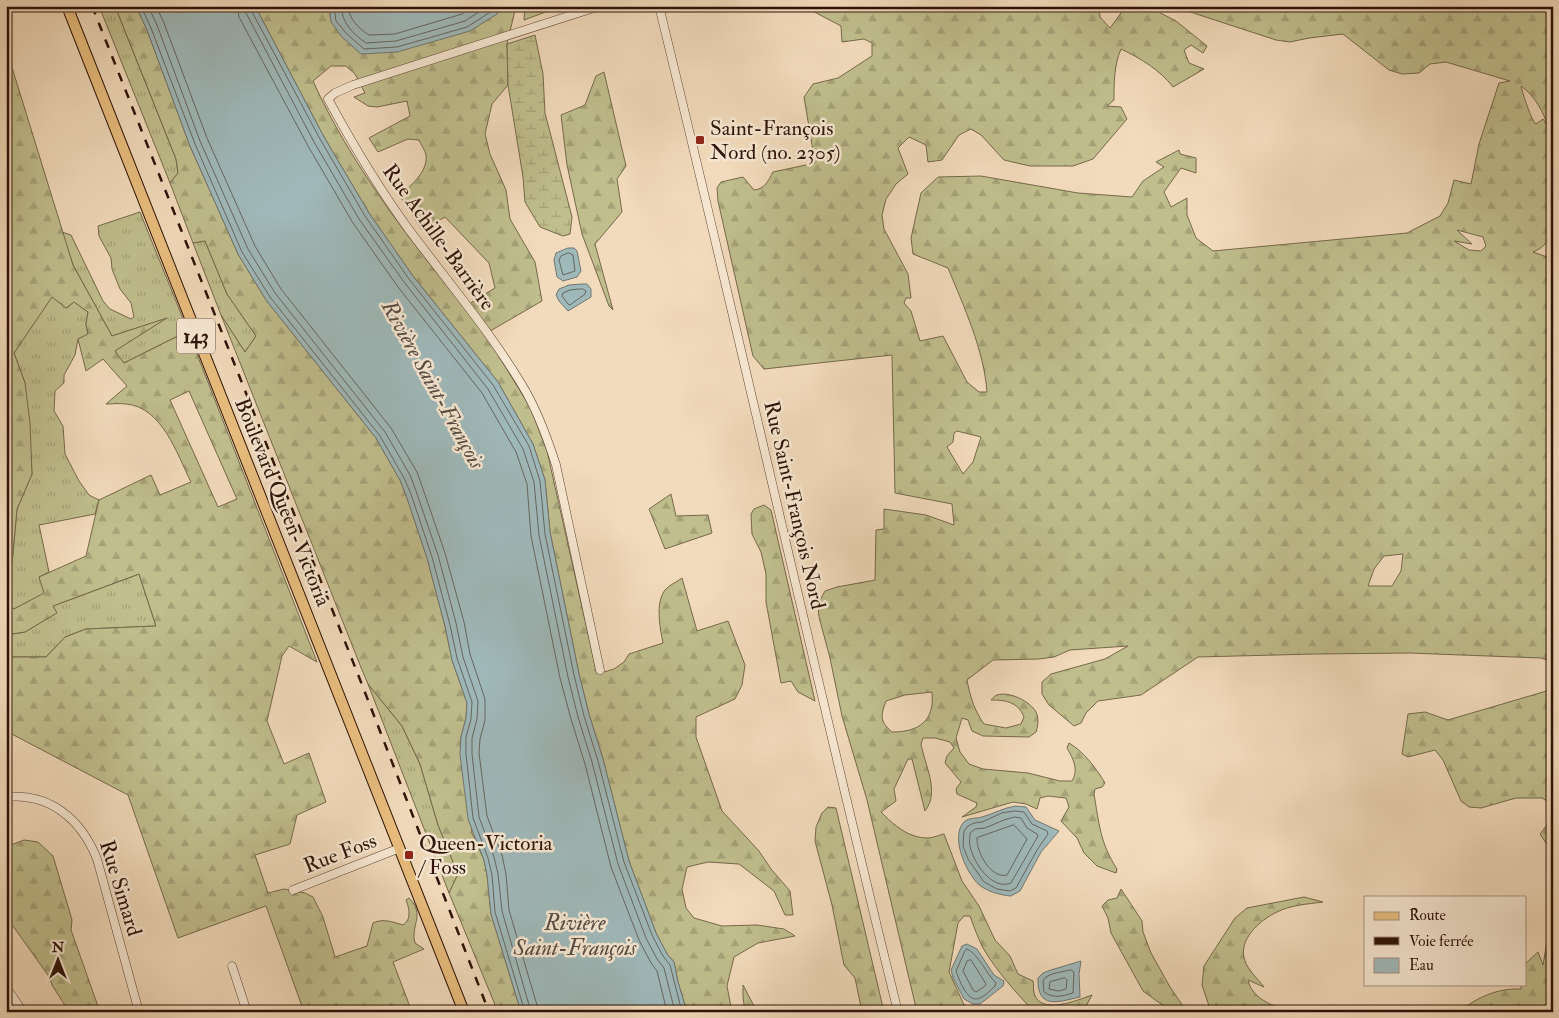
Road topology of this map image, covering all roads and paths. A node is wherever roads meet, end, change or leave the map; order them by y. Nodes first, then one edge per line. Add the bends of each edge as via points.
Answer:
1 (67, 6) edge
2 (600, 6) edge
3 (659, 6) edge
4 (600, 670) dead end
5 (6, 797) edge
6 (400, 848) junction
7 (293, 890) dead end
8 (232, 966) dead end
9 (6, 987) edge
10 (23, 1012) edge
11 (138, 1012) edge
12 (247, 1012) edge
13 (464, 1012) edge
14 (898, 1012) edge

1 - 6 main road, Boulevard Queen-Victoria / 143
2 - 4 street, Rue Achille-Barrière via 353,85 328,99 380,189 496,345 535,410 556,465
3 - 14 street, Rue Saint-François Nord
5 - 11 street, Rue Simard via 50,804 68,815 90,842
6 - 7 street, Rue Foss
6 - 13 main road, Boulevard Queen-Victoria / 143
8 - 12 street
9 - 10 street

